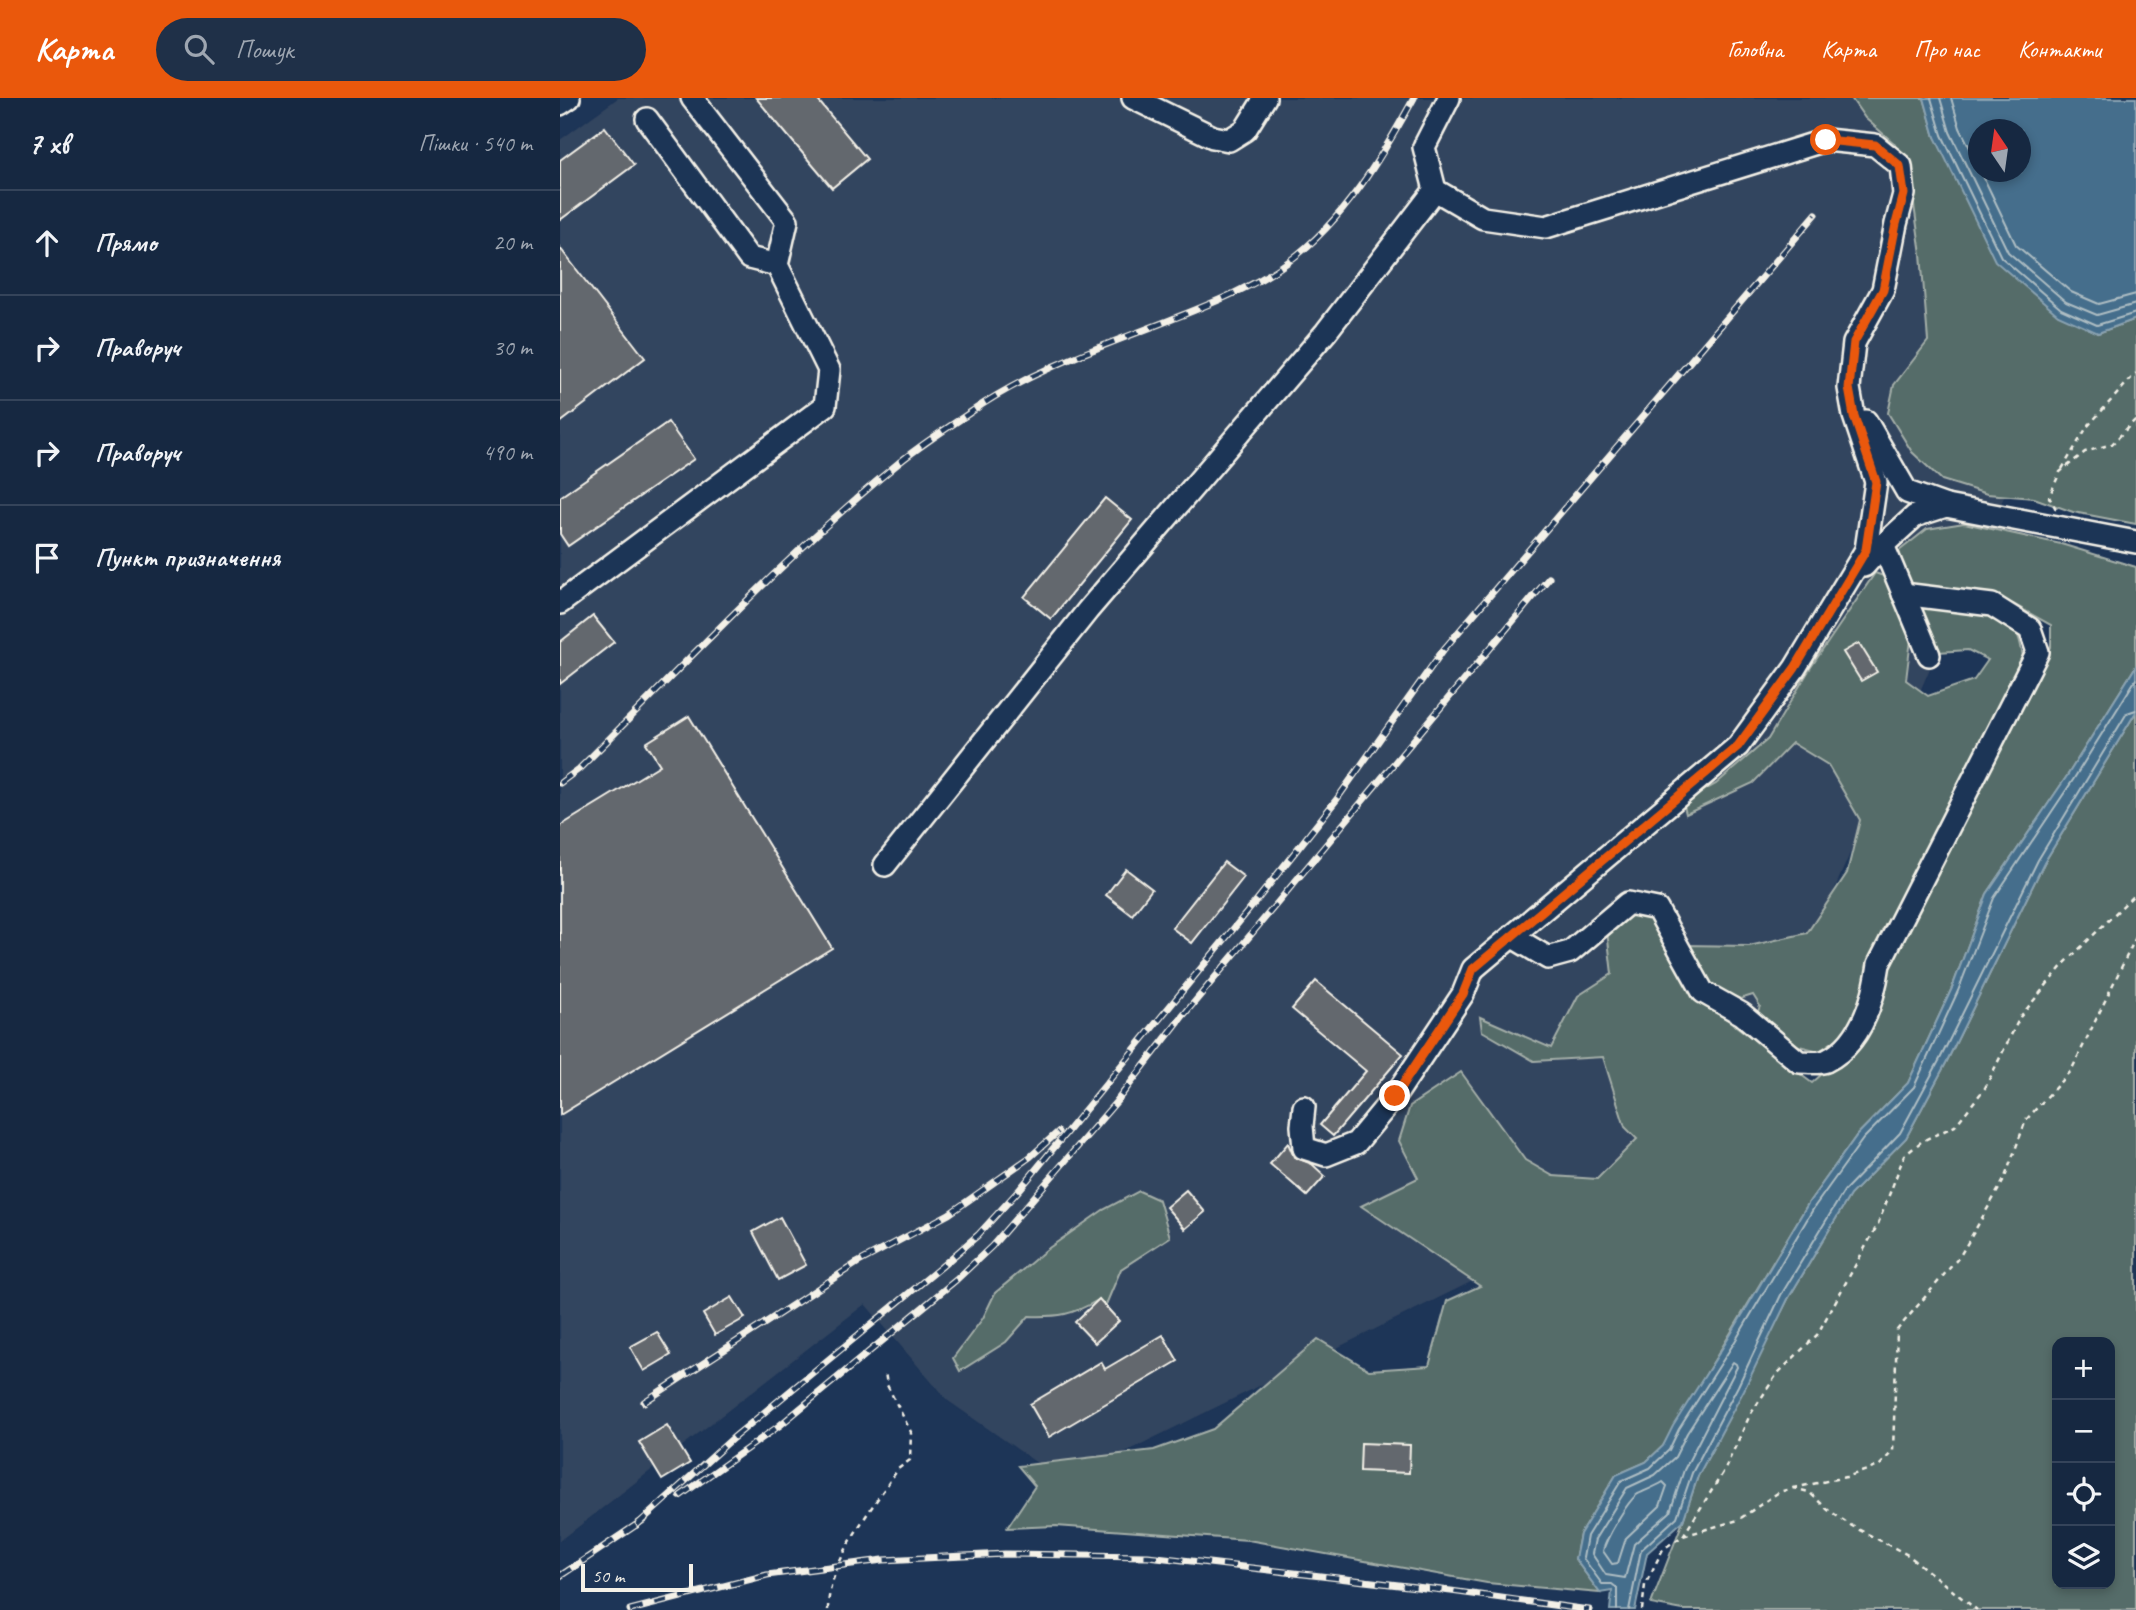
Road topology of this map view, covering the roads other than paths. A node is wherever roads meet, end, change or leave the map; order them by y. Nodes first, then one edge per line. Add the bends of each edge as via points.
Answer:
1 (569, 98) edge
2 (692, 98) edge
3 (1133, 98) edge
4 (1265, 98) edge
5 (1449, 98) edge
6 (560, 104) edge
7 (647, 119) dead end
8 (1435, 190) junction
9 (777, 265) junction
10 (1849, 388) junction
11 (1946, 506) junction
12 (2136, 542) edge
13 (1882, 545) junction
14 (1845, 588) junction
15 (1903, 594) junction
16 (560, 603) edge
17 (1929, 655) dead end
18 (885, 865) dead end
19 (1513, 937) junction
20 (1304, 1107) dead end

1 - 6 street
2 - 9 street via 787,221
3 - 4 street via 1213,138 1229,140 1245,130
5 - 8 street via 1424,147
7 - 9 street via 749,258
8 - 10 street via 1483,219 1546,227 1826,140 1875,145 1900,166 1904,194 1883,290 1854,342
8 - 18 street via 1326,332 1088,610
9 - 16 street via 829,370 825,407
10 - 11 street via 1907,492
10 - 14 street via 1876,482 1866,550
11 - 12 street
11 - 13 street via 1915,516
13 - 14 street
13 - 15 street
14 - 19 street via 1738,746
15 - 17 street
15 - 19 street via 1993,605 2030,629 2038,652 1879,964 1875,992 1852,1041 1825,1062 1799,1062 1742,1014 1703,992 1657,909 1628,903 1570,951 1548,958
19 - 20 street via 1473,969 1463,994 1403,1085 1356,1143 1326,1155 1304,1148

